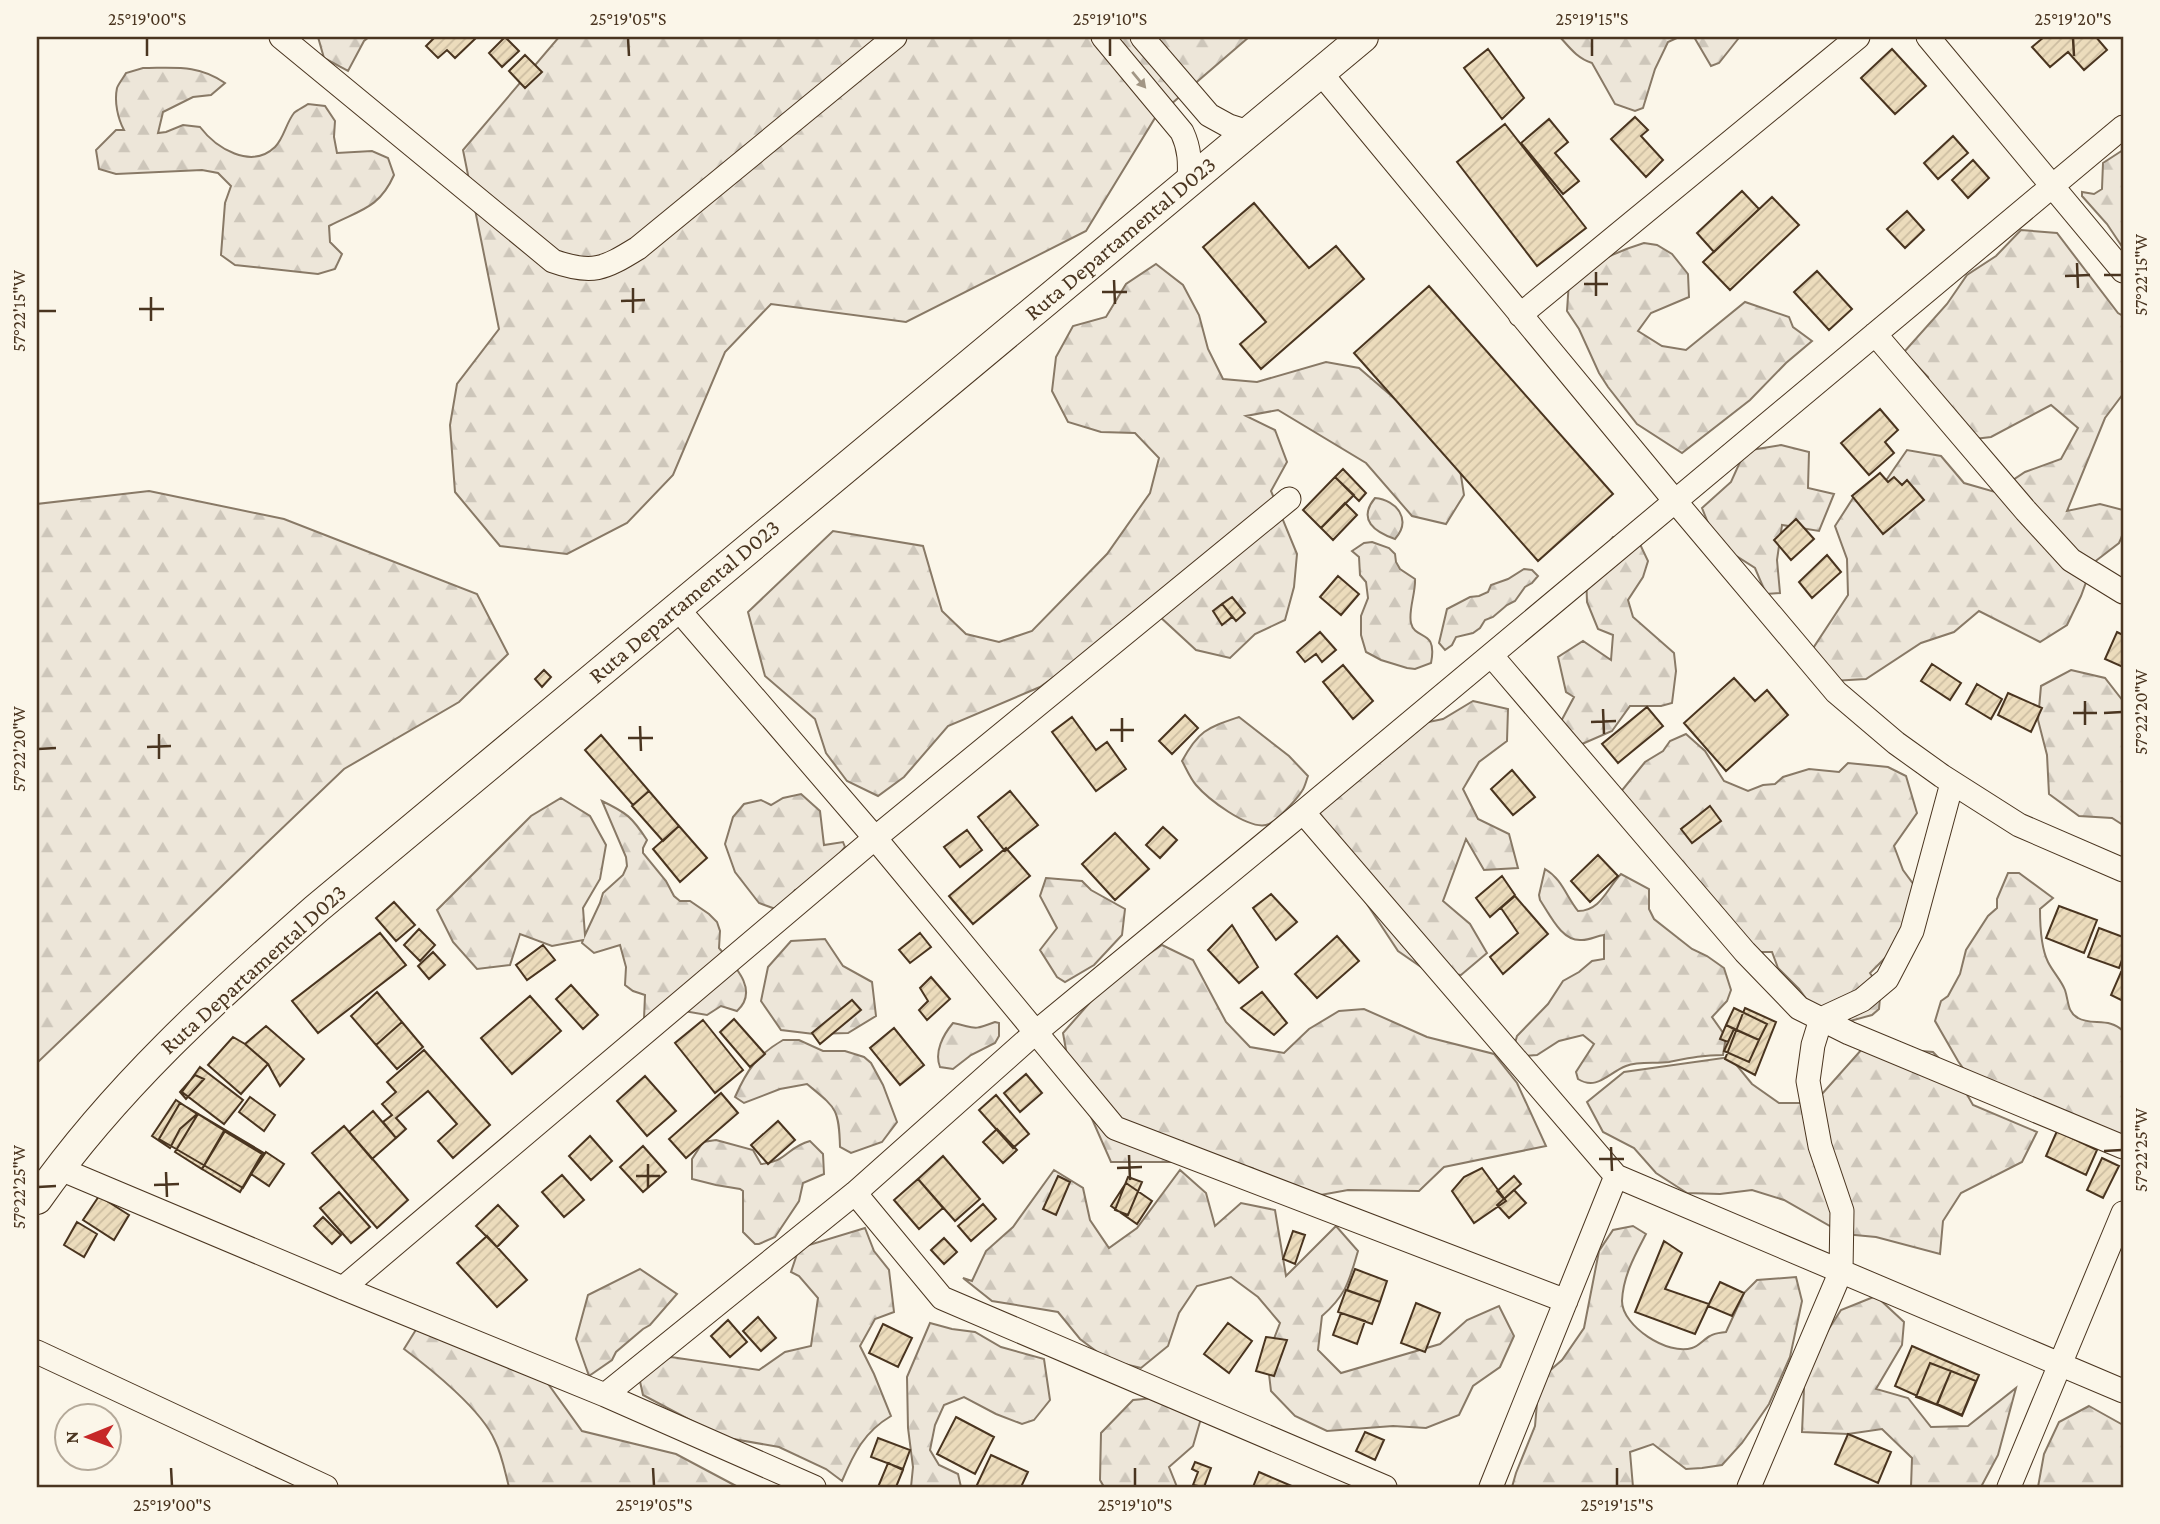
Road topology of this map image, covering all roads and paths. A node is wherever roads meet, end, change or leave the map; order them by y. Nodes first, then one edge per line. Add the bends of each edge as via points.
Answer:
1 (281, 37) edge
2 (895, 37) edge
3 (1103, 37) edge
4 (1142, 37) edge
5 (1363, 37) edge
6 (1858, 37) edge
7 (1928, 37) edge
8 (1320, 72) junction
9 (2123, 127) edge
10 (1248, 132) junction
11 (1189, 181) junction
12 (2052, 186) junction
13 (2123, 271) edge
14 (1520, 315) junction
15 (1875, 334) junction
16 (1289, 499) dead end
17 (1675, 501) junction
18 (2123, 592) edge
19 (677, 608) junction
20 (1491, 655) junction
21 (1952, 783) junction
22 (1303, 812) junction
23 (875, 838) junction
24 (2123, 870) edge
25 (1821, 1019) junction
26 (1036, 1032) junction
27 (2123, 1147) edge
28 (58, 1168) junction
29 (1616, 1176) junction
30 (855, 1194) junction
31 (37, 1199) edge
32 (2123, 1213) edge
33 (1841, 1272) junction
34 (343, 1287) junction
35 (1566, 1301) junction
36 (37, 1352) edge
37 (2060, 1364) junction
38 (2123, 1391) edge
39 (605, 1395) junction
40 (326, 1487) edge
41 (814, 1487) edge
42 (1385, 1487) edge
43 (1491, 1487) edge
44 (1749, 1487) edge
45 (2009, 1487) edge

1 - 2 street via 553,261 586,270 617,261 638,248
3 -> 11 street via 1182,132 1190,159
4 - 10 street via 1209,115
5 - 8 main road, Ruta Departamental D023
6 - 14 street
7 - 12 street
8 - 10 main road, Ruta Departamental D023
8 - 14 street
9 - 12 street
10 - 11 main road, Ruta Departamental D023
11 - 19 main road, Ruta Departamental D023
12 - 13 street
12 - 15 street
14 - 17 street
15 - 17 street
15 - 18 street via 2071,560
16 - 23 street
17 - 20 street
17 - 21 street via 1836,692
19 - 23 street
19 - 28 main road, Ruta Departamental D023 via 216,997 113,1102
20 - 22 street
20 - 25 street via 1745,952 1799,1008
21 - 24 street via 2020,825
21 - 25 street via 1912,931 1886,979 1862,1000
22 - 26 street
22 - 29 street
23 - 26 street
23 - 34 street
25 - 27 street
25 - 33 street via 1808,1081 1820,1146 1842,1211
26 - 30 street
26 - 35 street via 1115,1128
28 - 31 main road, Ruta Departamental D023
28 - 34 street
29 - 33 street
29 - 35 street
30 - 39 street
30 - 42 street via 942,1298
32 - 37 street
33 - 37 street
33 - 44 street
34 - 39 street
35 - 43 street
36 - 40 street
37 - 38 street
37 - 45 street
39 - 41 street

